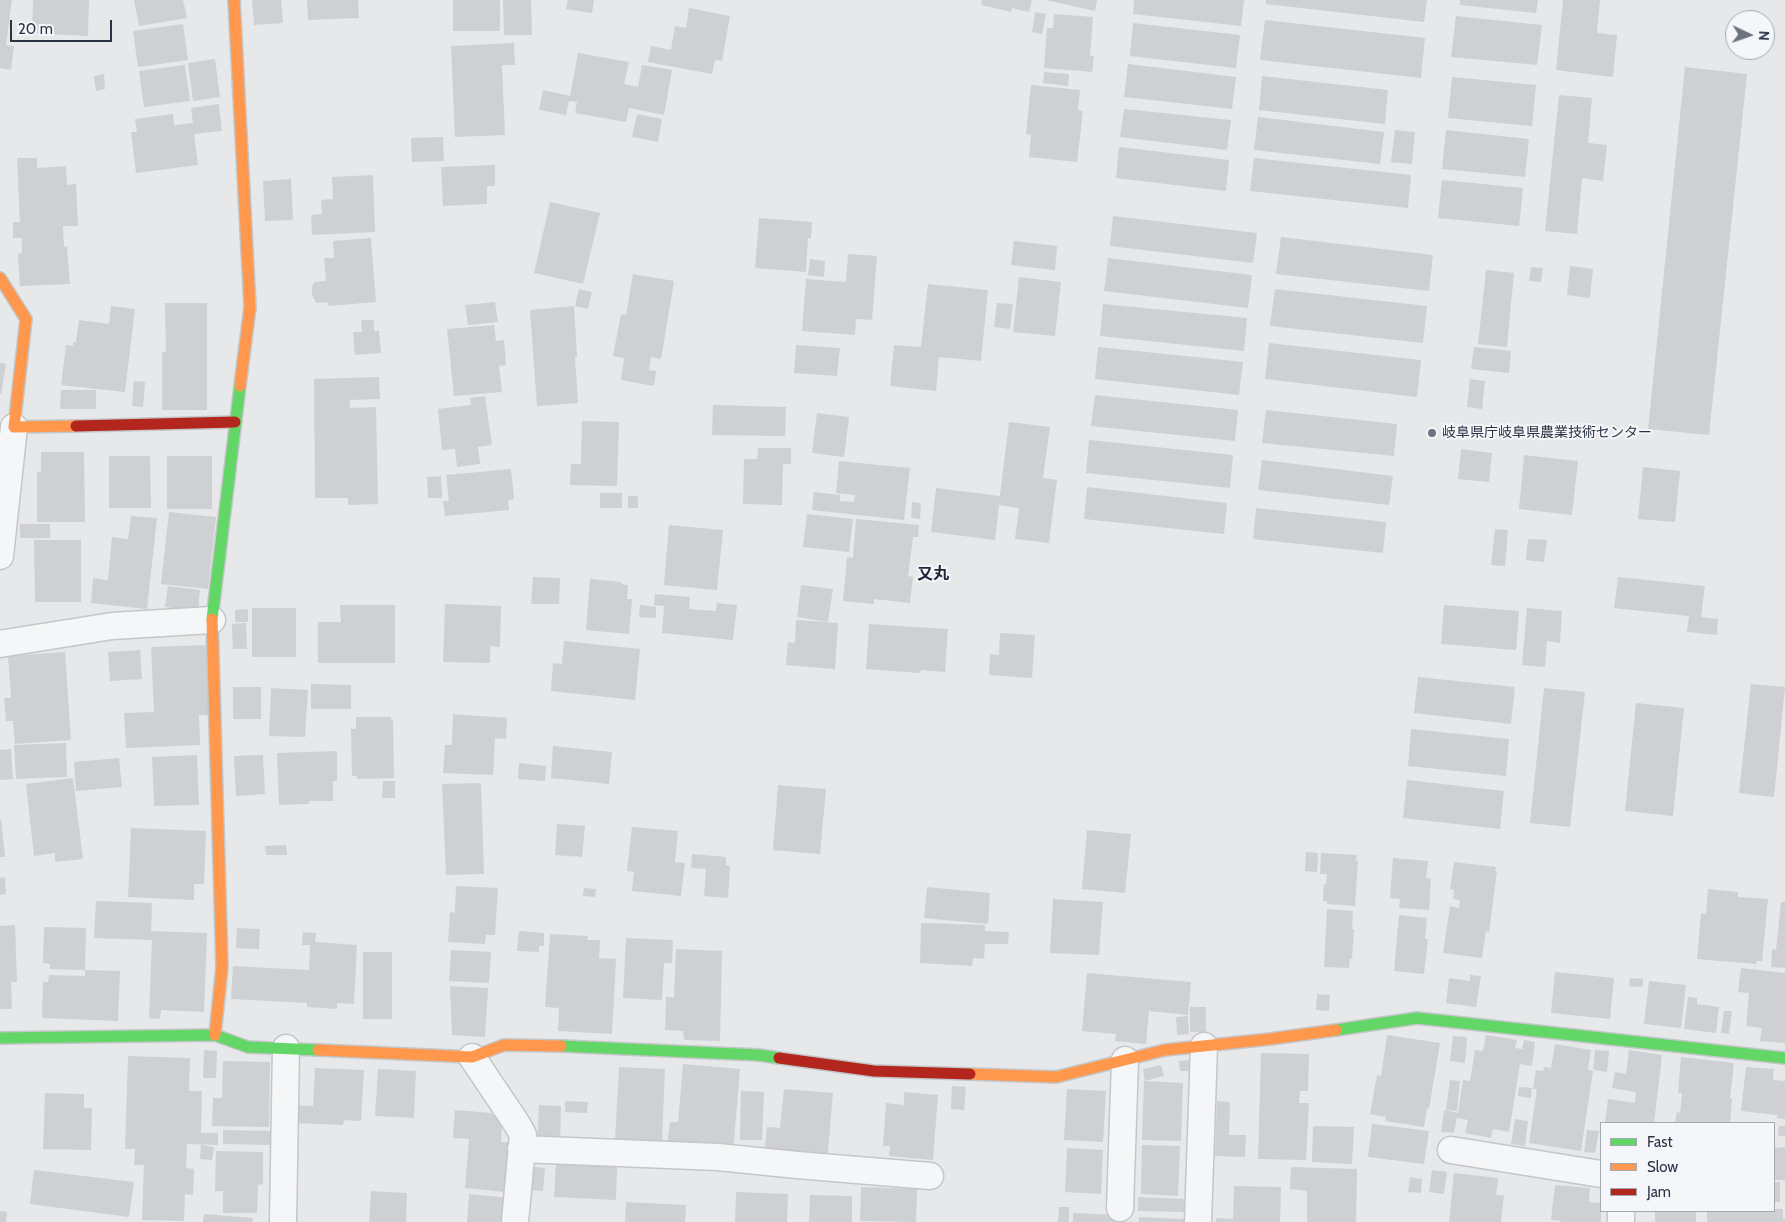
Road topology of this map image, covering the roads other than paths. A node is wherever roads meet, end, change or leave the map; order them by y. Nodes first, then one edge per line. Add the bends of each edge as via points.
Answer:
1 (234, 0) edge
2 (0, 278) edge
3 (235, 422) junction
4 (14, 427) junction
5 (0, 556) edge
6 (212, 620) junction
7 (0, 644) edge
8 (215, 1035) junction
9 (0, 1038) edge
10 (1204, 1046) junction
11 (286, 1048) junction
12 (472, 1057) junction
13 (1785, 1058) edge
14 (1125, 1060) junction
15 (522, 1149) junction
16 (1451, 1150) dead end
17 (1600, 1174) edge
18 (930, 1176) dead end
19 (1120, 1208) dead end
20 (283, 1222) edge
21 (515, 1222) edge
22 (1198, 1222) edge

1 - 3 street via 250,307
2 - 4 street via 26,319
3 - 4 street
3 - 6 street
4 - 5 street
6 - 7 street via 112,626
6 - 8 street via 222,967
8 - 9 street
8 - 11 street via 248,1047
10 - 13 street via 1417,1018
10 - 14 street via 1165,1050
10 - 22 street
11 - 12 street
11 - 20 street
12 - 14 street via 504,1045 601,1047 759,1055 874,1071 1056,1077
12 - 15 street via 523,1135
14 - 19 street
15 - 18 street via 718,1157
15 - 21 street
16 - 17 street

